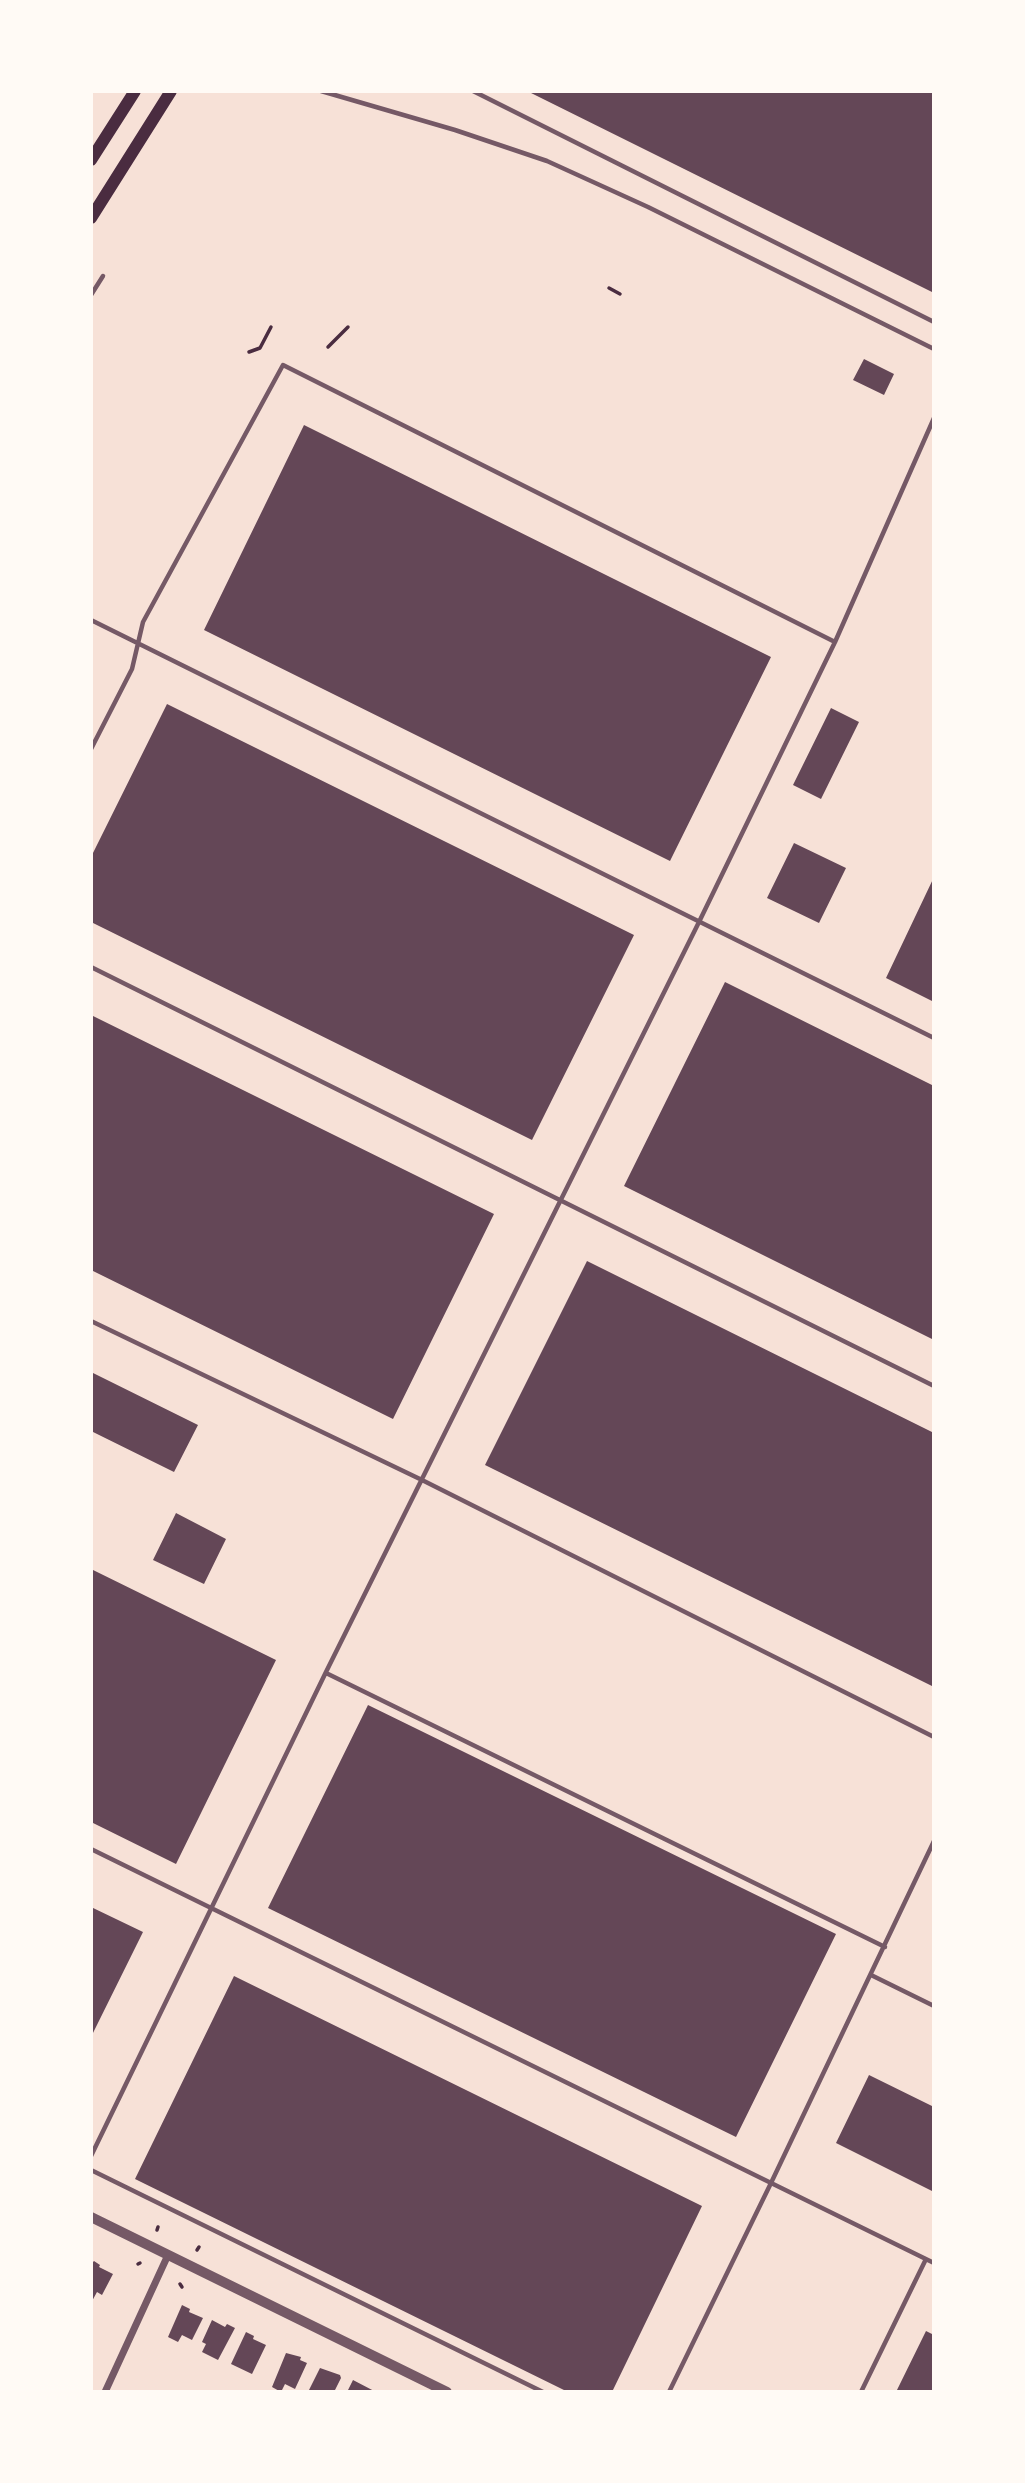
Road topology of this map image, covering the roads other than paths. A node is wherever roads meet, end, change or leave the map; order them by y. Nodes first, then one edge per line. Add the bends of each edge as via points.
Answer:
1 (135, 91) edge
2 (171, 91) edge
3 (321, 91) edge
4 (473, 91) edge
5 (91, 160) edge
6 (91, 218) edge
7 (103, 276) dead end
8 (92, 291) edge
9 (934, 322) edge
10 (934, 349) edge
11 (934, 418) edge
12 (91, 620) edge
13 (835, 642) junction
14 (138, 643) junction
15 (91, 749) edge
16 (699, 922) junction
17 (91, 967) edge
18 (934, 1038) edge
19 (560, 1200) junction
20 (91, 1321) edge
21 (934, 1386) edge
22 (422, 1480) junction
23 (326, 1672) junction
24 (934, 1737) edge
25 (934, 1841) edge
26 (91, 1849) edge
27 (211, 1907) junction
28 (885, 1947) junction
29 (871, 1975) junction
30 (934, 2007) edge
31 (91, 2156) edge
32 (91, 2170) edge
33 (771, 2183) junction
34 (91, 2217) edge
35 (168, 2255) junction
36 (926, 2259) junction
37 (934, 2263) edge
38 (105, 2392) edge
39 (447, 2392) edge
40 (542, 2392) edge
41 (669, 2392) edge
42 (861, 2392) edge

1 - 5 main road
2 - 6 main road
3 - 10 lane via 547,161
4 - 9 lane
7 - 8 lane
11 - 13 lane
12 - 14 lane
13 - 14 lane via 283,365 143,622
13 - 16 lane
14 - 15 lane via 132,669
14 - 16 lane
16 - 18 lane
16 - 19 lane
17 - 19 lane
19 - 21 lane
19 - 22 lane
20 - 22 lane
22 - 23 lane
22 - 24 lane
23 - 27 lane
23 - 28 lane
25 - 28 lane
26 - 27 lane
27 - 31 lane
27 - 33 lane
28 - 29 lane
29 - 30 lane
29 - 33 lane
32 - 40 lane
33 - 36 lane
33 - 41 lane
34 - 35 street
35 - 38 street
35 - 39 street
36 - 37 lane
36 - 42 lane

